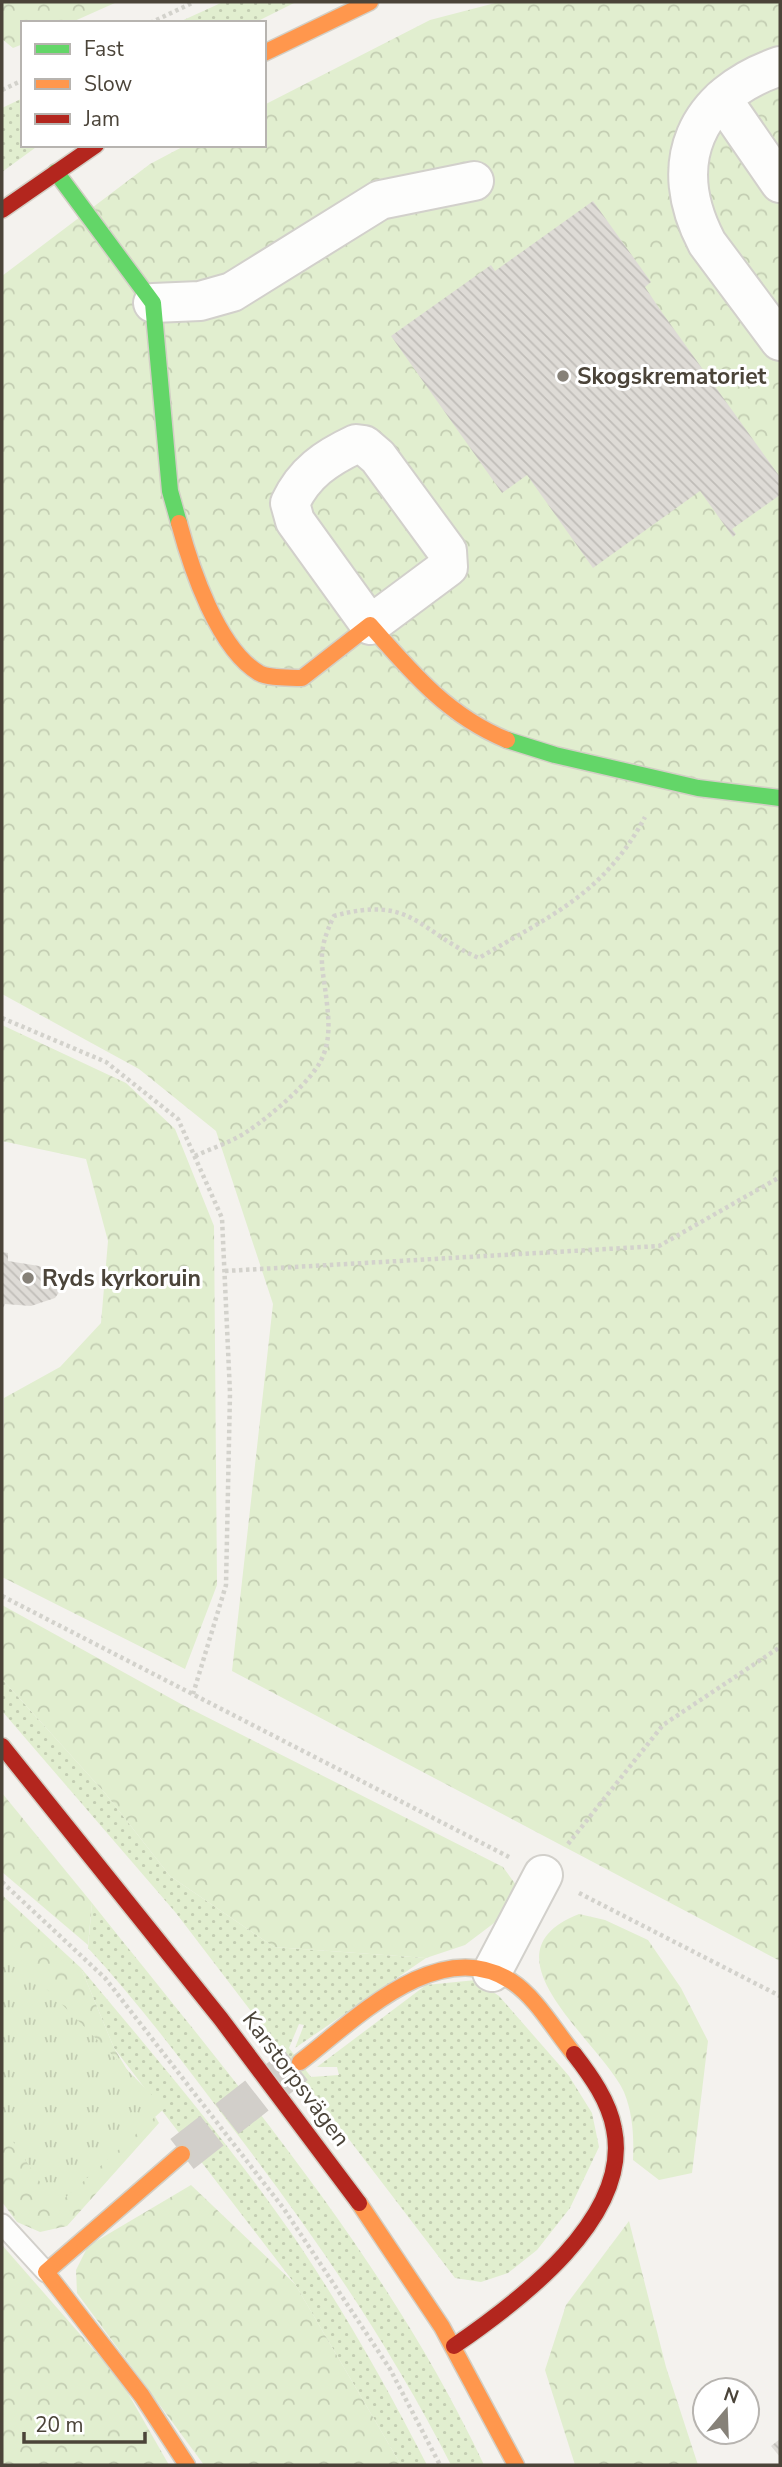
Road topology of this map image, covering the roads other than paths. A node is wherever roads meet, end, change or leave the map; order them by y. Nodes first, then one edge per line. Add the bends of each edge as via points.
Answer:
1 (370, 2) edge
2 (266, 52) edge
3 (780, 66) edge
4 (722, 99) junction
5 (93, 147) edge
6 (56, 172) junction
7 (474, 181) dead end
8 (780, 183) edge
9 (2, 210) edge
10 (153, 303) junction
11 (780, 341) edge
12 (370, 625) junction
13 (780, 798) edge
14 (2, 1746) edge
15 (543, 1875) road end
16 (492, 1972) junction
17 (300, 2062) tunnel mouth
18 (182, 2154) tunnel mouth
19 (2, 2224) edge
20 (46, 2272) junction
21 (454, 2346) junction
22 (187, 2465) edge
23 (516, 2465) edge

1 - 2 street
3 - 4 street
4 - 8 street
4 - 11 street via 694,134 687,189 707,243
5 - 6 street
6 - 9 street
6 - 10 street
7 - 10 street via 380,200 232,292 200,300
10 - 12 street via 170,491 207,603 232,648 262,675 302,678
12 - 12 street via 295,521 290,503 300,483 326,458 356,444 378,457 446,551 448,567
12 - 13 street via 425,687 493,734 550,754 704,792
14 - 21 street, Karstorpsvägen via 190,1977 403,2263
15 - 16 street
16 - 17 street via 463,1965 417,1977
16 - 21 street via 529,1998 590,2076 607,2104 617,2149 605,2195 562,2255 522,2295
18 - 20 street
19 - 20 lane
20 - 22 street via 142,2396
21 - 23 street, Karstorpsvägen

